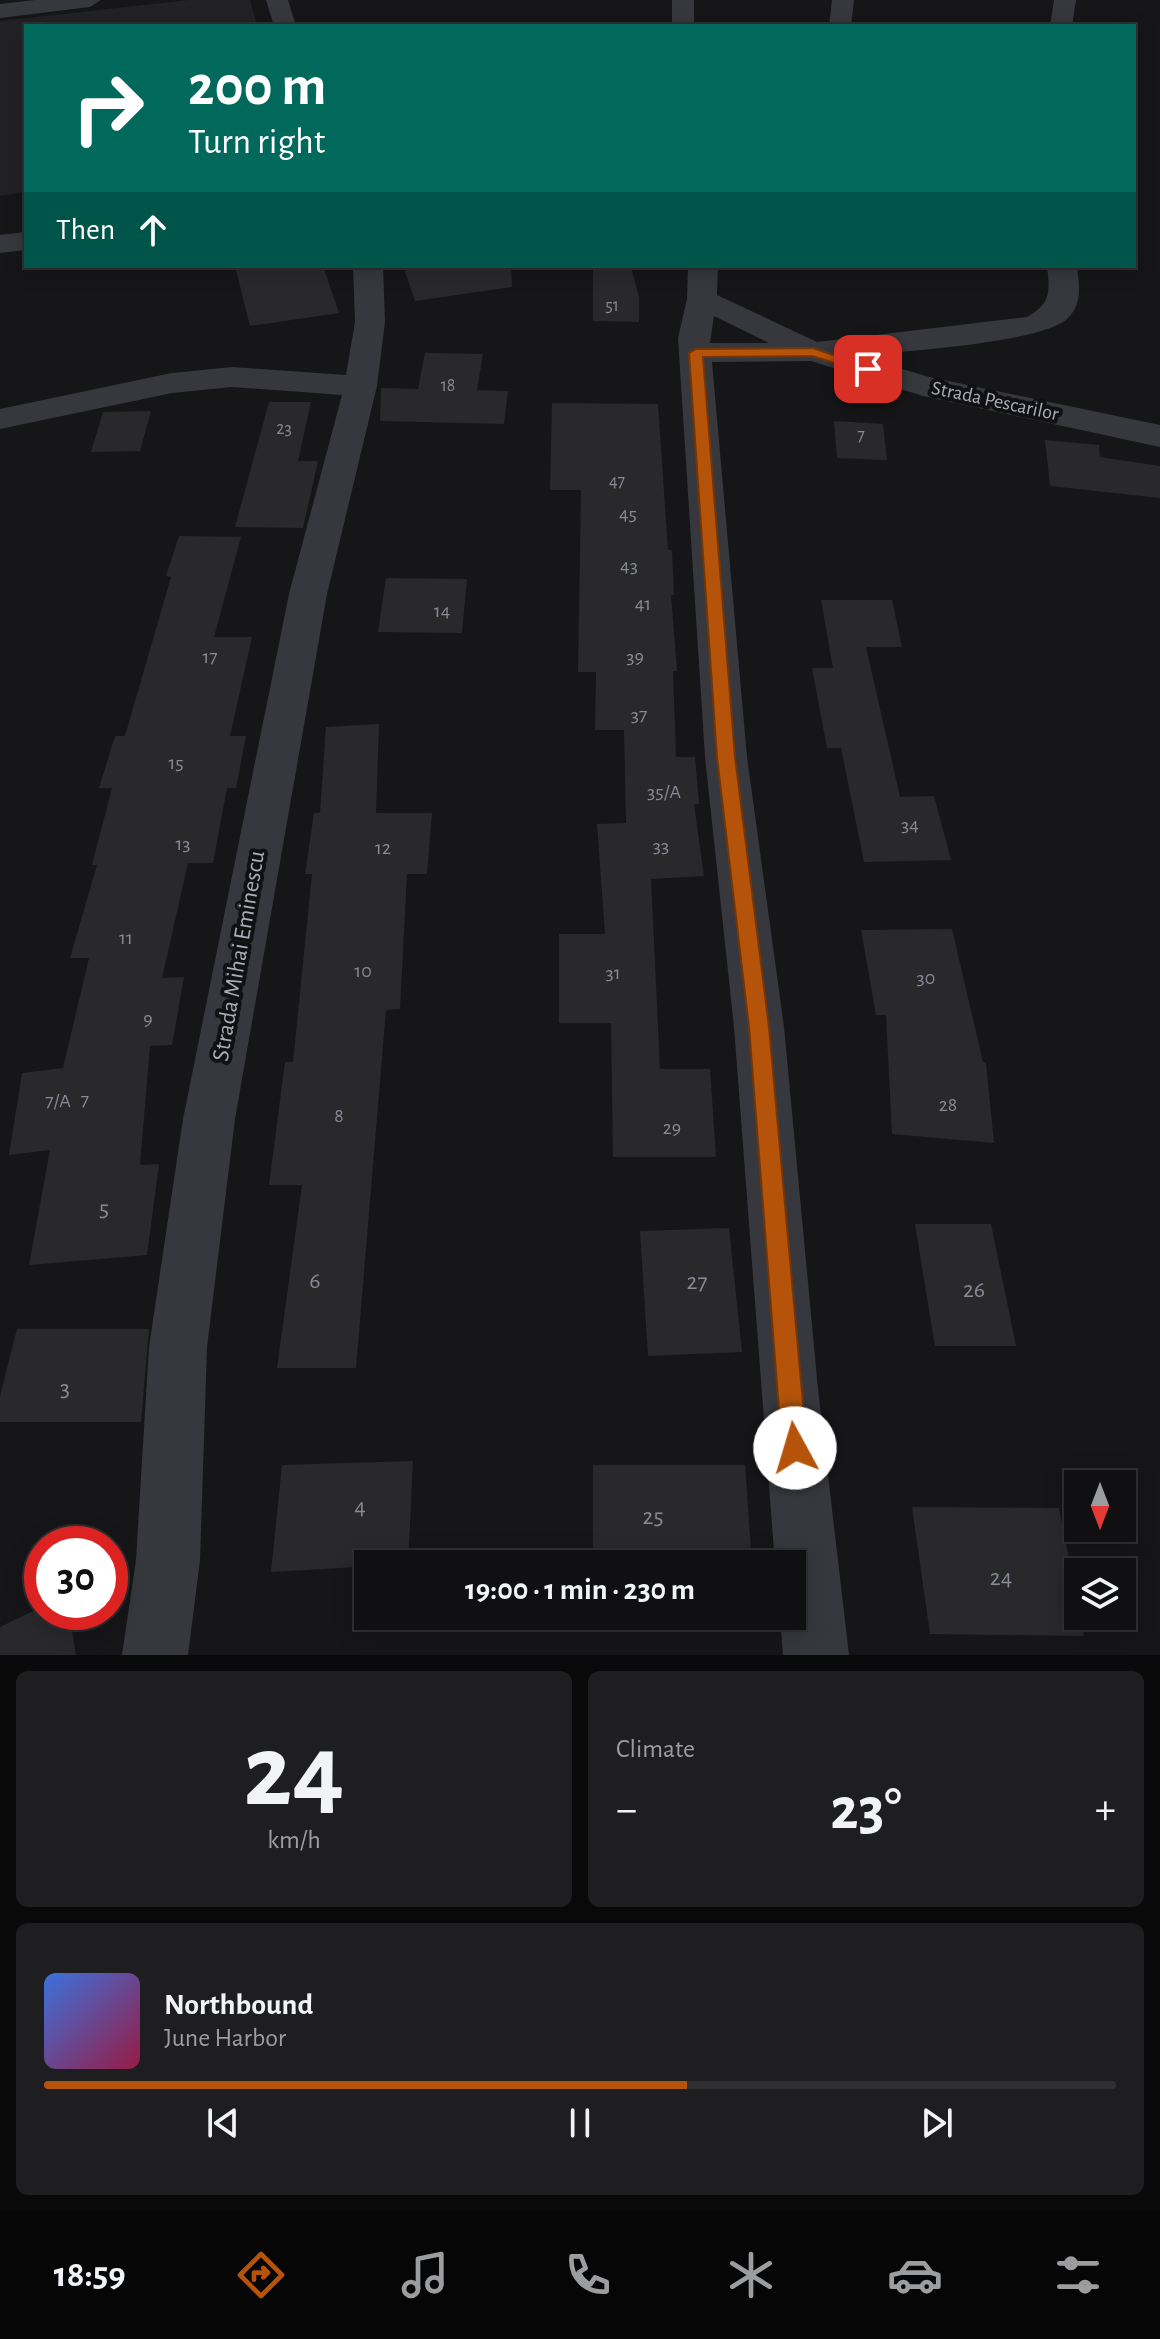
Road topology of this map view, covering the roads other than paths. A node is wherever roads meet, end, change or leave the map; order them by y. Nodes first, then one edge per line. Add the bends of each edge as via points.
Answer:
1 (90, 0) edge
2 (277, 0) edge
3 (683, 0) edge
4 (843, 0) edge
5 (1065, 0) edge
6 (0, 11) edge
7 (284, 24) edge
8 (683, 24) edge
9 (840, 24) edge
10 (1061, 24) edge
11 (24, 241) edge
12 (0, 244) edge
13 (368, 268) edge
14 (1062, 268) edge
15 (702, 282) edge
16 (813, 352) junction
17 (696, 353) junction
18 (361, 386) junction
19 (0, 419) edge
20 (1160, 436) edge
21 (155, 1655) edge
22 (816, 1655) edge

1 - 6 street
2 - 7 street
3 - 8 street
4 - 9 street
5 - 10 street
11 - 12 street
13 - 18 street, Strada Mihai Eminescu via 370,322
14 - 16 street via 1065,293 1057,313 1035,325
15 - 16 street, Strada Pescarilor
15 - 17 street
16 - 17 street
16 - 20 street, Strada Pescarilor via 923,386
17 - 22 street via 726,757 759,1027
18 - 19 street via 232,377 172,383
18 - 21 street, Strada Mihai Eminescu via 308,594 209,1119 178,1347 168,1560

